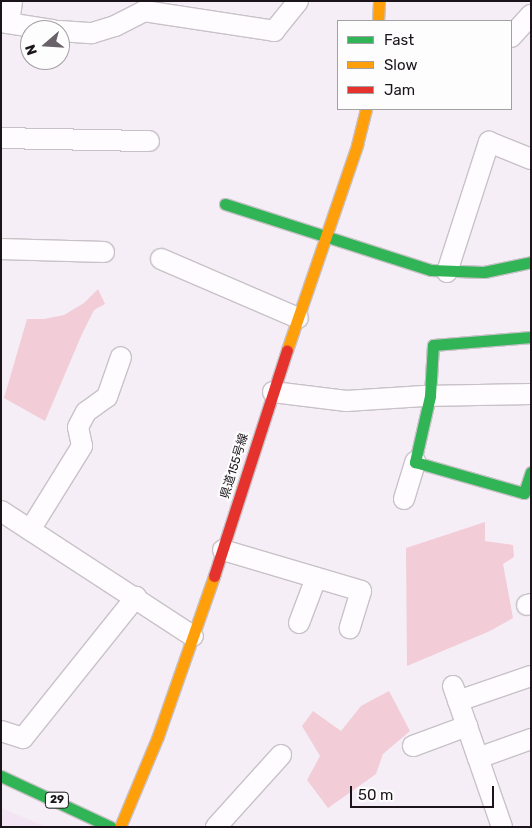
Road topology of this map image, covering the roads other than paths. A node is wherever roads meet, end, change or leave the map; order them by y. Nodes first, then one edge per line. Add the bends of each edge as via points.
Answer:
1 (12, 1) edge
2 (298, 1) edge
3 (379, 1) edge
4 (531, 15) edge
5 (378, 20) edge
6 (5, 23) edge
7 (20, 25) edge
8 (70, 31) edge
9 (512, 36) edge
10 (366, 110) edge
11 (1, 138) edge
12 (149, 141) dead end
13 (531, 159) edge
14 (225, 204) dead end
15 (325, 236) junction
16 (1, 249) edge
17 (104, 252) dead end
18 (161, 259) dead end
19 (531, 262) edge
20 (447, 272) junction
21 (298, 318) junction
22 (531, 337) edge
23 (121, 357) dead end
24 (273, 392) junction
25 (531, 394) edge
26 (430, 396) junction
27 (415, 462) junction
28 (531, 472) edge
29 (404, 499) dead end
30 (1, 511) edge
31 (30, 530) junction
32 (223, 550) junction
33 (316, 578) junction
34 (136, 597) junction
35 (299, 623) dead end
36 (350, 628) dead end
37 (193, 636) junction
38 (531, 676) edge
39 (467, 726) junction
40 (1, 731) edge
41 (531, 739) edge
42 (413, 746) dead end
43 (282, 755) dead end
44 (478, 758) junction
45 (1, 776) edge
46 (111, 827) edge
47 (120, 827) edge
48 (216, 827) edge
49 (502, 827) edge

1 - 6 street
2 - 8 street via 274,31 144,11 115,26 92,33
3 - 5 main road
4 - 9 street
6 - 7 street
10 - 15 main road, 県道155号線
11 - 12 street
13 - 20 street via 489,142
14 - 15 main road
15 - 20 main road via 431,270
15 - 21 main road, 県道155号線
16 - 17 street
18 - 21 street
19 - 20 main road via 484,272
21 - 24 main road, 県道155号線
22 - 26 main road via 433,345
23 - 31 street via 114,401 86,412 78,428 82,446
24 - 26 street via 346,401
24 - 32 main road, 県道155号線
25 - 26 street
26 - 27 main road
27 - 28 main road via 524,493
27 - 29 street
30 - 31 street
31 - 34 street
32 - 33 street
32 - 37 main road, 県道155号線
33 - 35 street
33 - 36 street via 360,591
34 - 37 street
34 - 40 street via 23,738
37 - 47 main road, 県道155号線
38 - 39 street via 455,694
39 - 42 street
39 - 44 street
41 - 44 street
43 - 48 street
44 - 49 street
45 - 46 main road, 29

